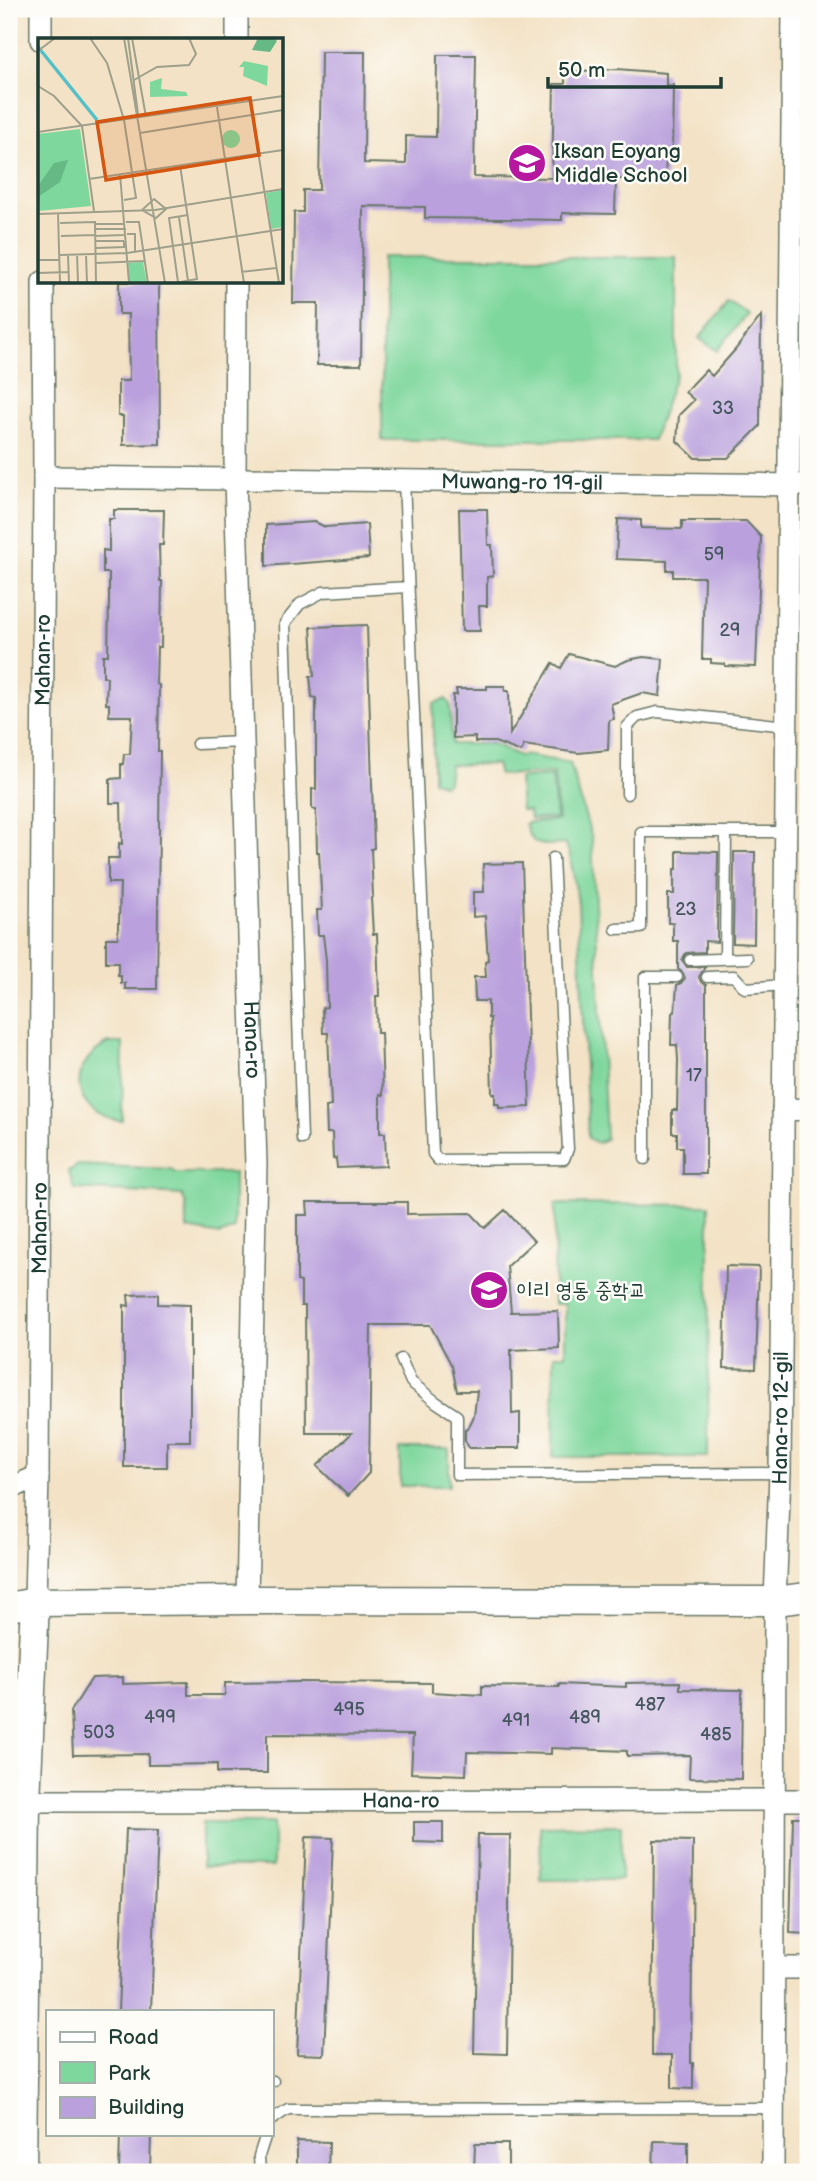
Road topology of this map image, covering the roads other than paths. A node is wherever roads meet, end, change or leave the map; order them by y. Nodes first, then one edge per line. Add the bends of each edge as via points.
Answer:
1 (41, 9) edge
2 (237, 9) edge
3 (793, 9) edge
4 (41, 38) edge
5 (237, 38) edge
6 (43, 284) edge
7 (236, 284) edge
8 (44, 477) junction
9 (235, 479) junction
10 (404, 481) junction
11 (799, 485) edge
12 (408, 587) junction
13 (787, 726) junction
14 (243, 742) junction
15 (197, 744) dead end
16 (627, 794) dead end
17 (726, 832) junction
18 (786, 832) junction
19 (553, 858) dead end
20 (617, 929) dead end
21 (725, 958) junction
22 (747, 958) dead end
23 (690, 960) dead end
24 (707, 976) dead end
25 (677, 977) dead end
26 (784, 985) junction
27 (808, 1109) edge
28 (783, 1110) junction
29 (302, 1139) dead end
30 (645, 1158) dead end
31 (401, 1359) dead end
32 (780, 1473) junction
33 (38, 1476) junction
34 (9, 1489) edge
35 (808, 1597) edge
36 (247, 1600) junction
37 (775, 1601) junction
38 (17, 1602) edge
39 (775, 1799) junction
40 (808, 1800) edge
41 (17, 1802) edge
42 (775, 1968) junction
43 (808, 1968) edge
44 (774, 2108) junction
45 (273, 2119) edge
46 (265, 2136) edge
47 (22, 2172) edge
48 (260, 2172) edge
49 (773, 2172) edge

1 - 4 street
2 - 5 street
3 - 11 street, Hana-ro 12-gil
6 - 8 street, Mahan-ro
7 - 9 street
8 - 9 street, Muwang-ro 19-gil
8 - 33 street, Mahan-ro
9 - 10 street, Muwang-ro 19-gil
9 - 14 street, Hana-ro
10 - 11 street, Muwang-ro 19-gil
10 - 12 lane
11 - 13 street, Hana-ro 12-gil
12 - 19 lane via 433,1154 438,1160 565,1159
12 - 29 lane via 323,592 300,604 285,623
13 - 16 lane via 657,712 637,716 627,727
13 - 18 street, Hana-ro 12-gil
14 - 15 lane
14 - 36 street, Hana-ro via 256,1164
17 - 18 lane
17 - 20 lane via 641,832 641,928
17 - 21 lane
18 - 26 street, Hana-ro 12-gil
21 - 22 lane
21 - 23 lane
24 - 26 lane via 734,976 745,988
25 - 30 lane via 645,977
26 - 28 street, Hana-ro 12-gil
27 - 28 street
28 - 32 street, Hana-ro 12-gil
31 - 32 lane via 411,1382 457,1416 457,1475
32 - 37 street, Hana-ro 12-gil
33 - 34 street
33 - 38 street, Mahan-ro
35 - 37 street
36 - 37 street
36 - 38 street
37 - 39 street
38 - 41 street, Mahan-ro
39 - 40 street, Hana-ro
39 - 41 street, Hana-ro
39 - 42 street
41 - 47 street, Mahan-ro
42 - 43 street
42 - 44 street
44 - 45 lane via 288,2109
44 - 49 street
46 - 48 lane

